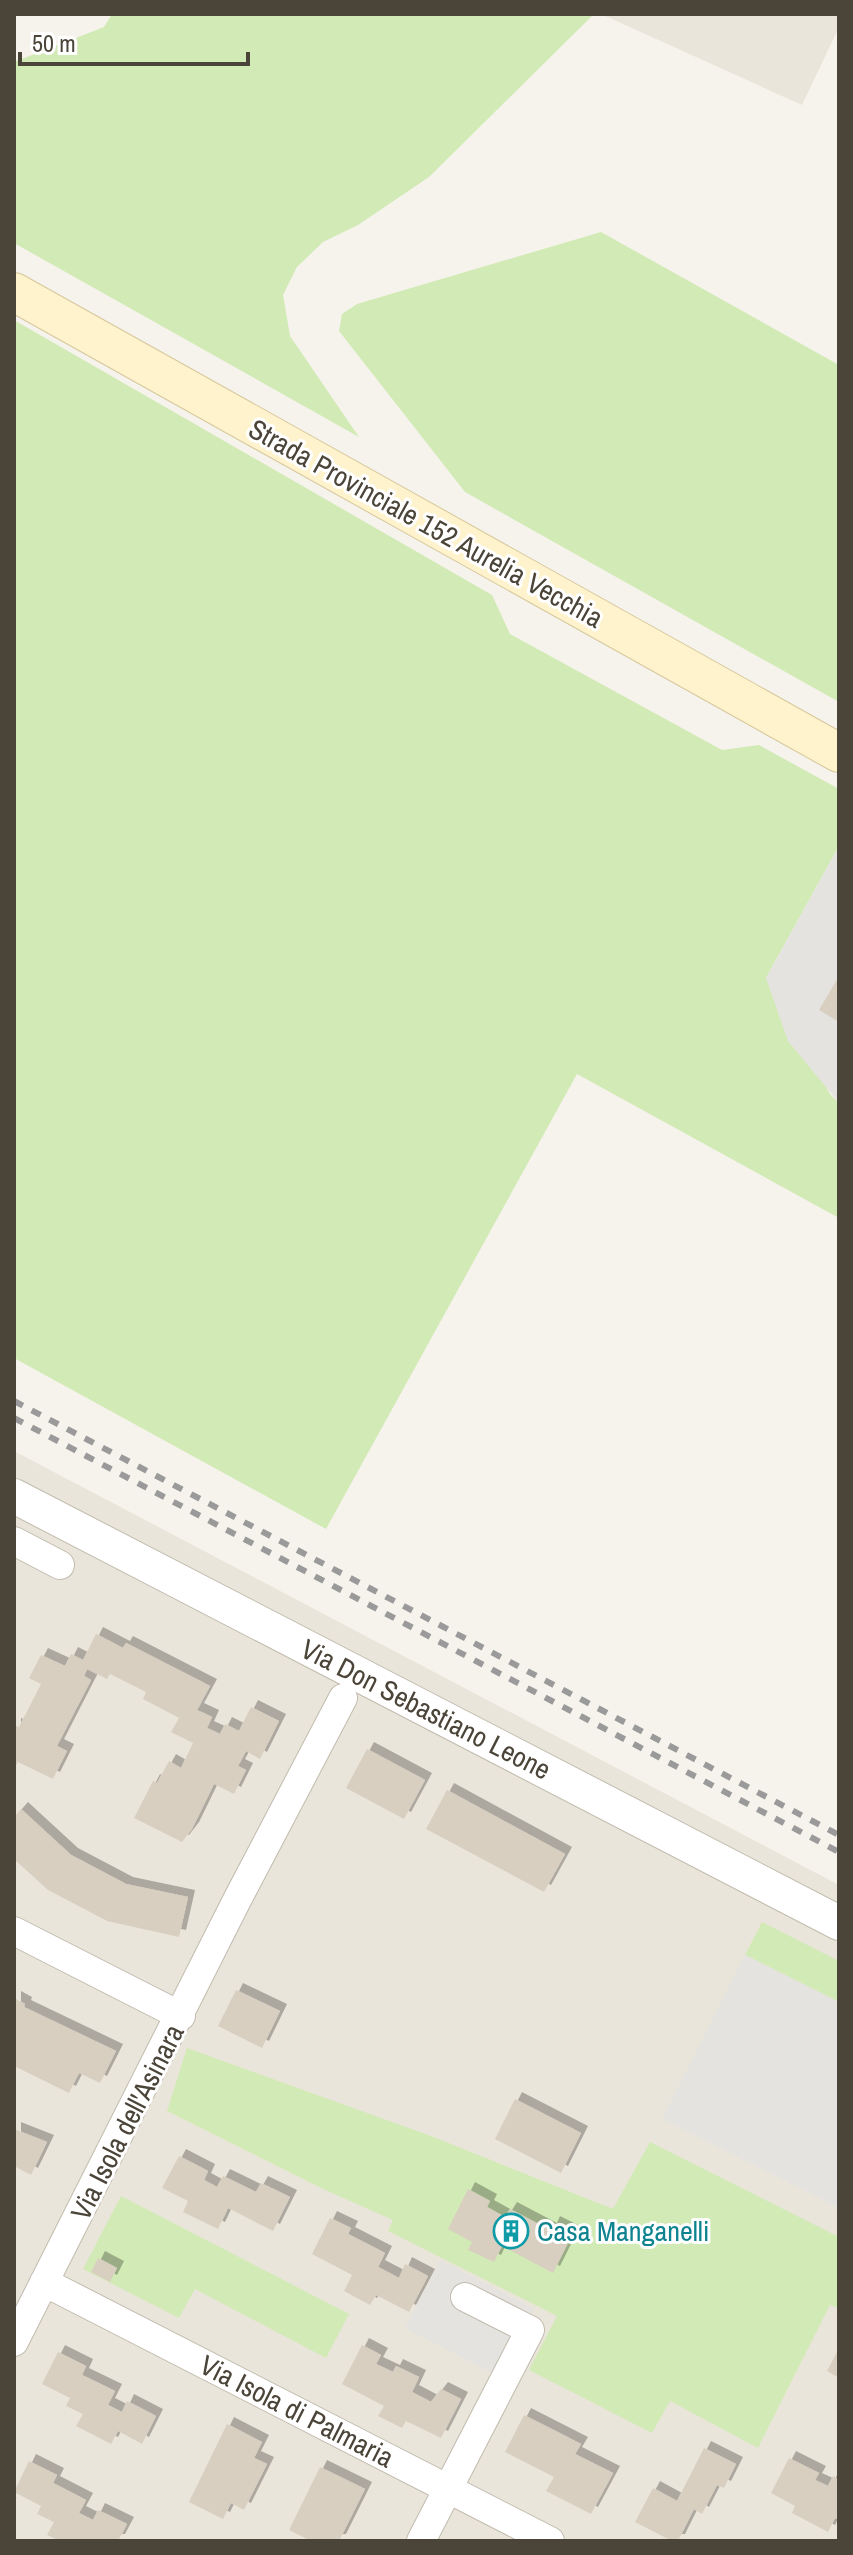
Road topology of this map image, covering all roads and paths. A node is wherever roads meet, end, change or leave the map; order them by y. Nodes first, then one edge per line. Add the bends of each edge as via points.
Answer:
1 (14, 292) edge
2 (839, 753) edge
3 (14, 1496) edge
4 (14, 1541) edge
5 (60, 1565) dead end
6 (343, 1698) dead end
7 (839, 1923) edge
8 (14, 1931) edge
9 (181, 2016) junction
10 (44, 2282) junction
11 (465, 2297) dead end
12 (14, 2342) edge
13 (448, 2488) junction
14 (421, 2541) edge
15 (550, 2541) edge

1 - 2 main road, Strada Provinciale 152 Aurelia Vecchia
3 - 7 street, Via Don Sebastiano Leone
4 - 5 street
6 - 9 street, Via Isola dell'Asinara
8 - 9 street
9 - 10 street, Via Isola dell'Asinara
10 - 12 street, Via Isola dell'Asinara
10 - 13 street, Via Isola di Palmaria
11 - 13 street via 530,2330
13 - 14 street
13 - 15 street, Via Isola di Palmaria

